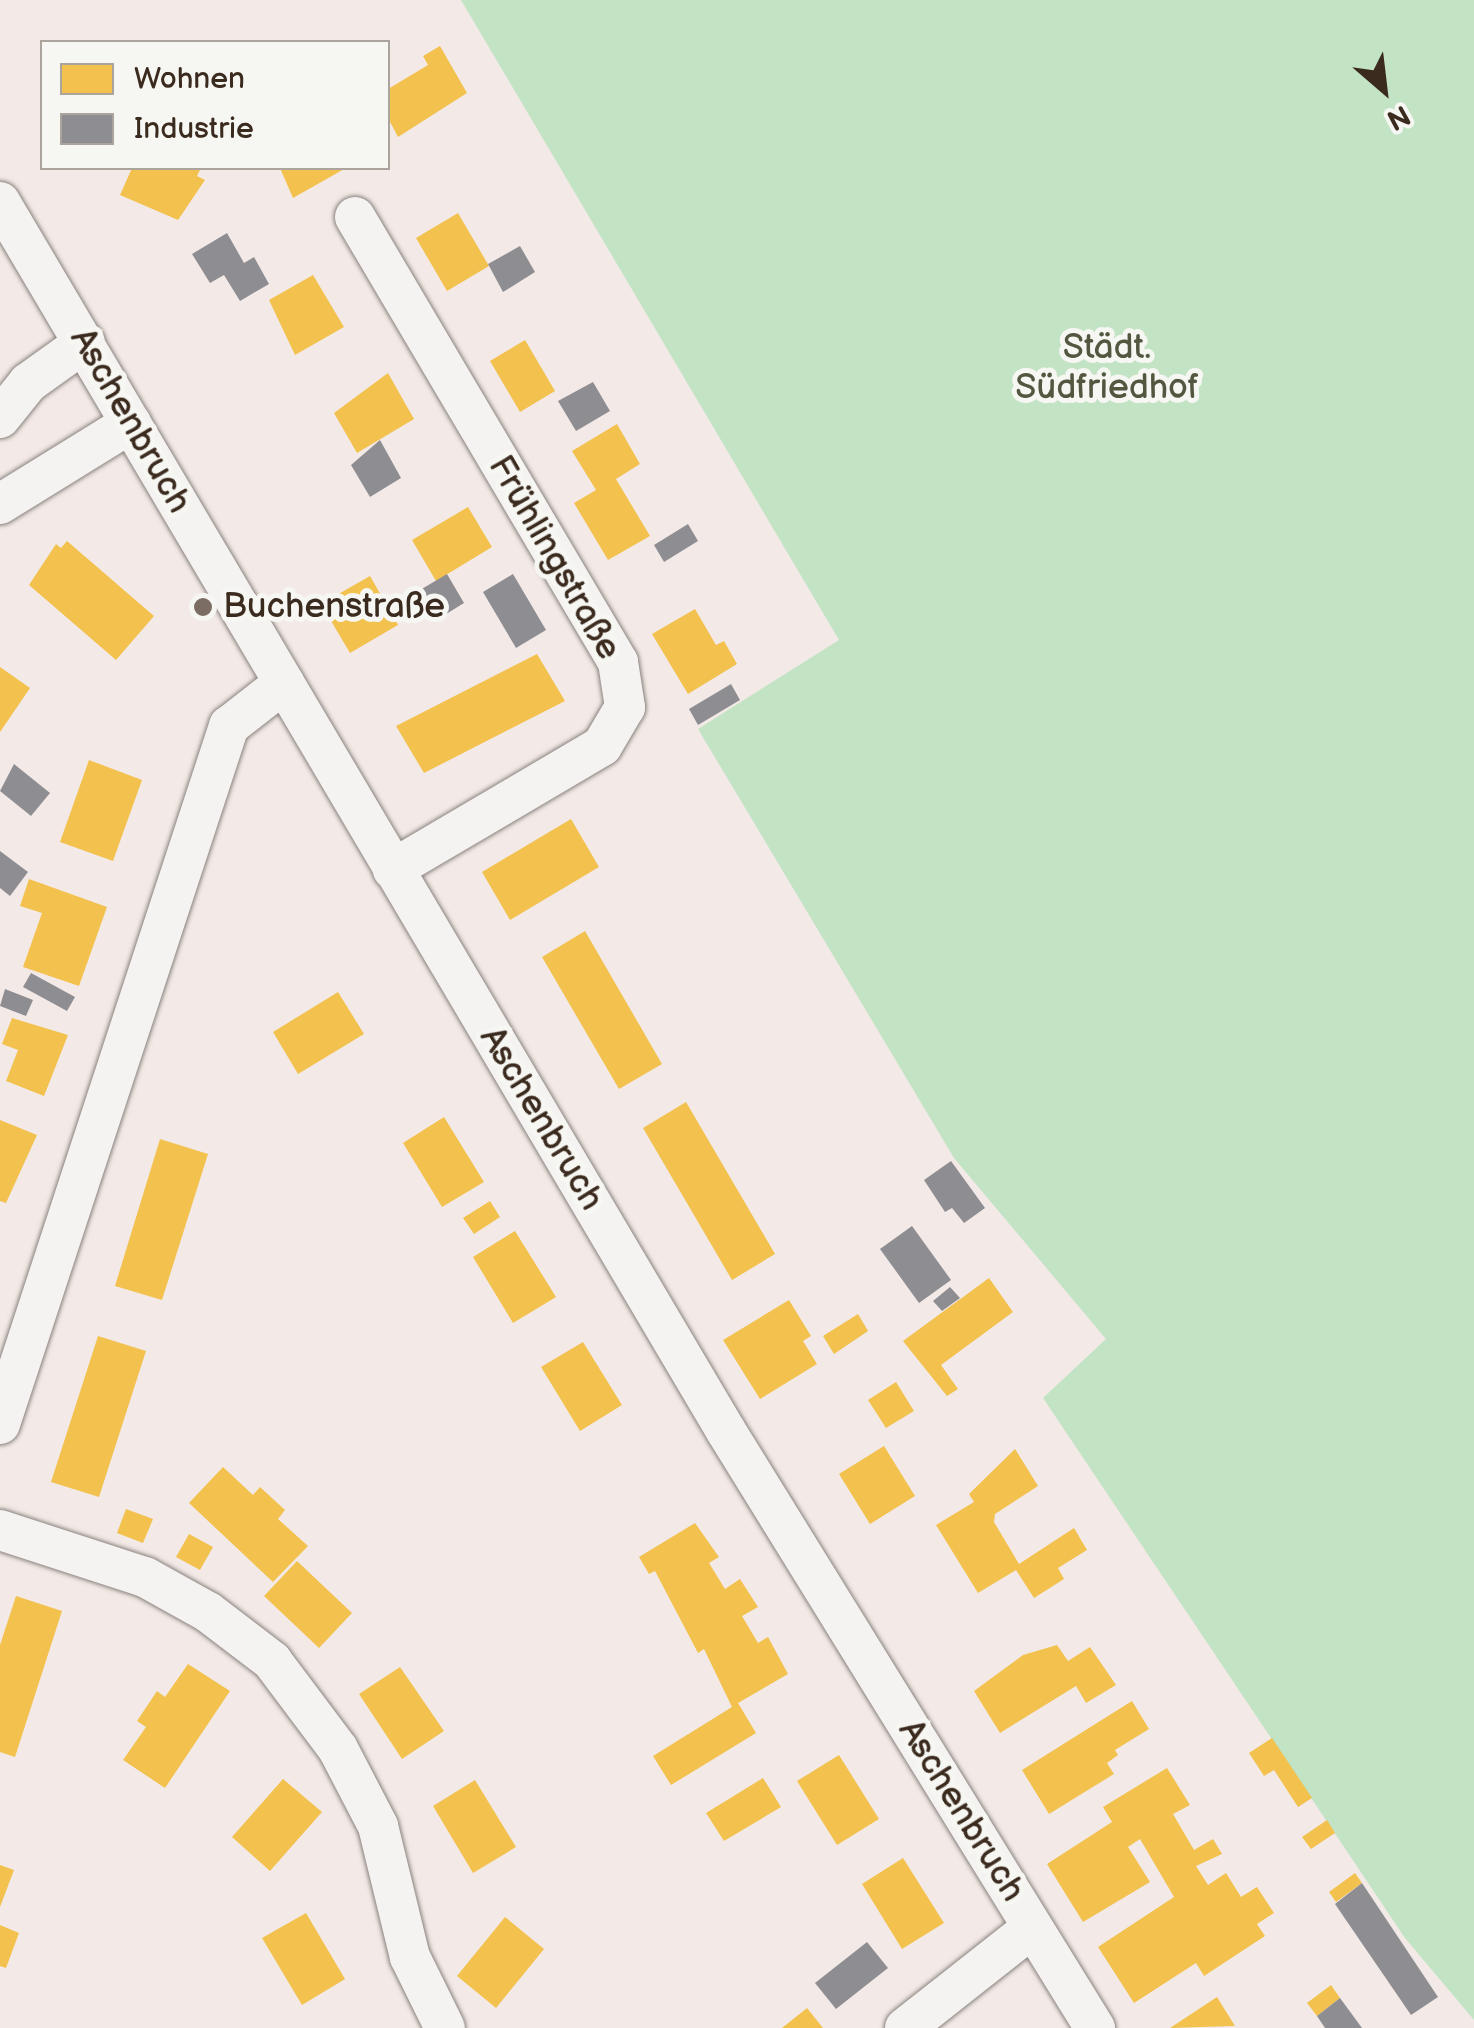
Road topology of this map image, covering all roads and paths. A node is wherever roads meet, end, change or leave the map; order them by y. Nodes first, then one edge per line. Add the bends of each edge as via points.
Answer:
1 (0, 202) edge
2 (355, 217) dead end
3 (85, 342) junction
4 (0, 418) edge
5 (131, 423) junction
6 (0, 504) edge
7 (284, 683) junction
8 (393, 868) junction
9 (0, 1424) edge
10 (0, 1530) edge
11 (1032, 1928) junction
12 (445, 2028) edge
13 (906, 2028) edge
14 (1094, 2028) edge

1 - 3 street, Aschenbruch
2 - 8 street, Frühlingstraße via 618,662 625,707 602,746
3 - 4 street via 28,382
3 - 5 street, Aschenbruch
5 - 6 street
5 - 7 street, Aschenbruch
7 - 8 street, Aschenbruch
7 - 9 street via 229,726
8 - 11 street, Aschenbruch via 726,1431
10 - 12 street via 145,1577 208,1612 272,1662 338,1748 378,1826 410,1957
11 - 13 street
11 - 14 street, Aschenbruch

